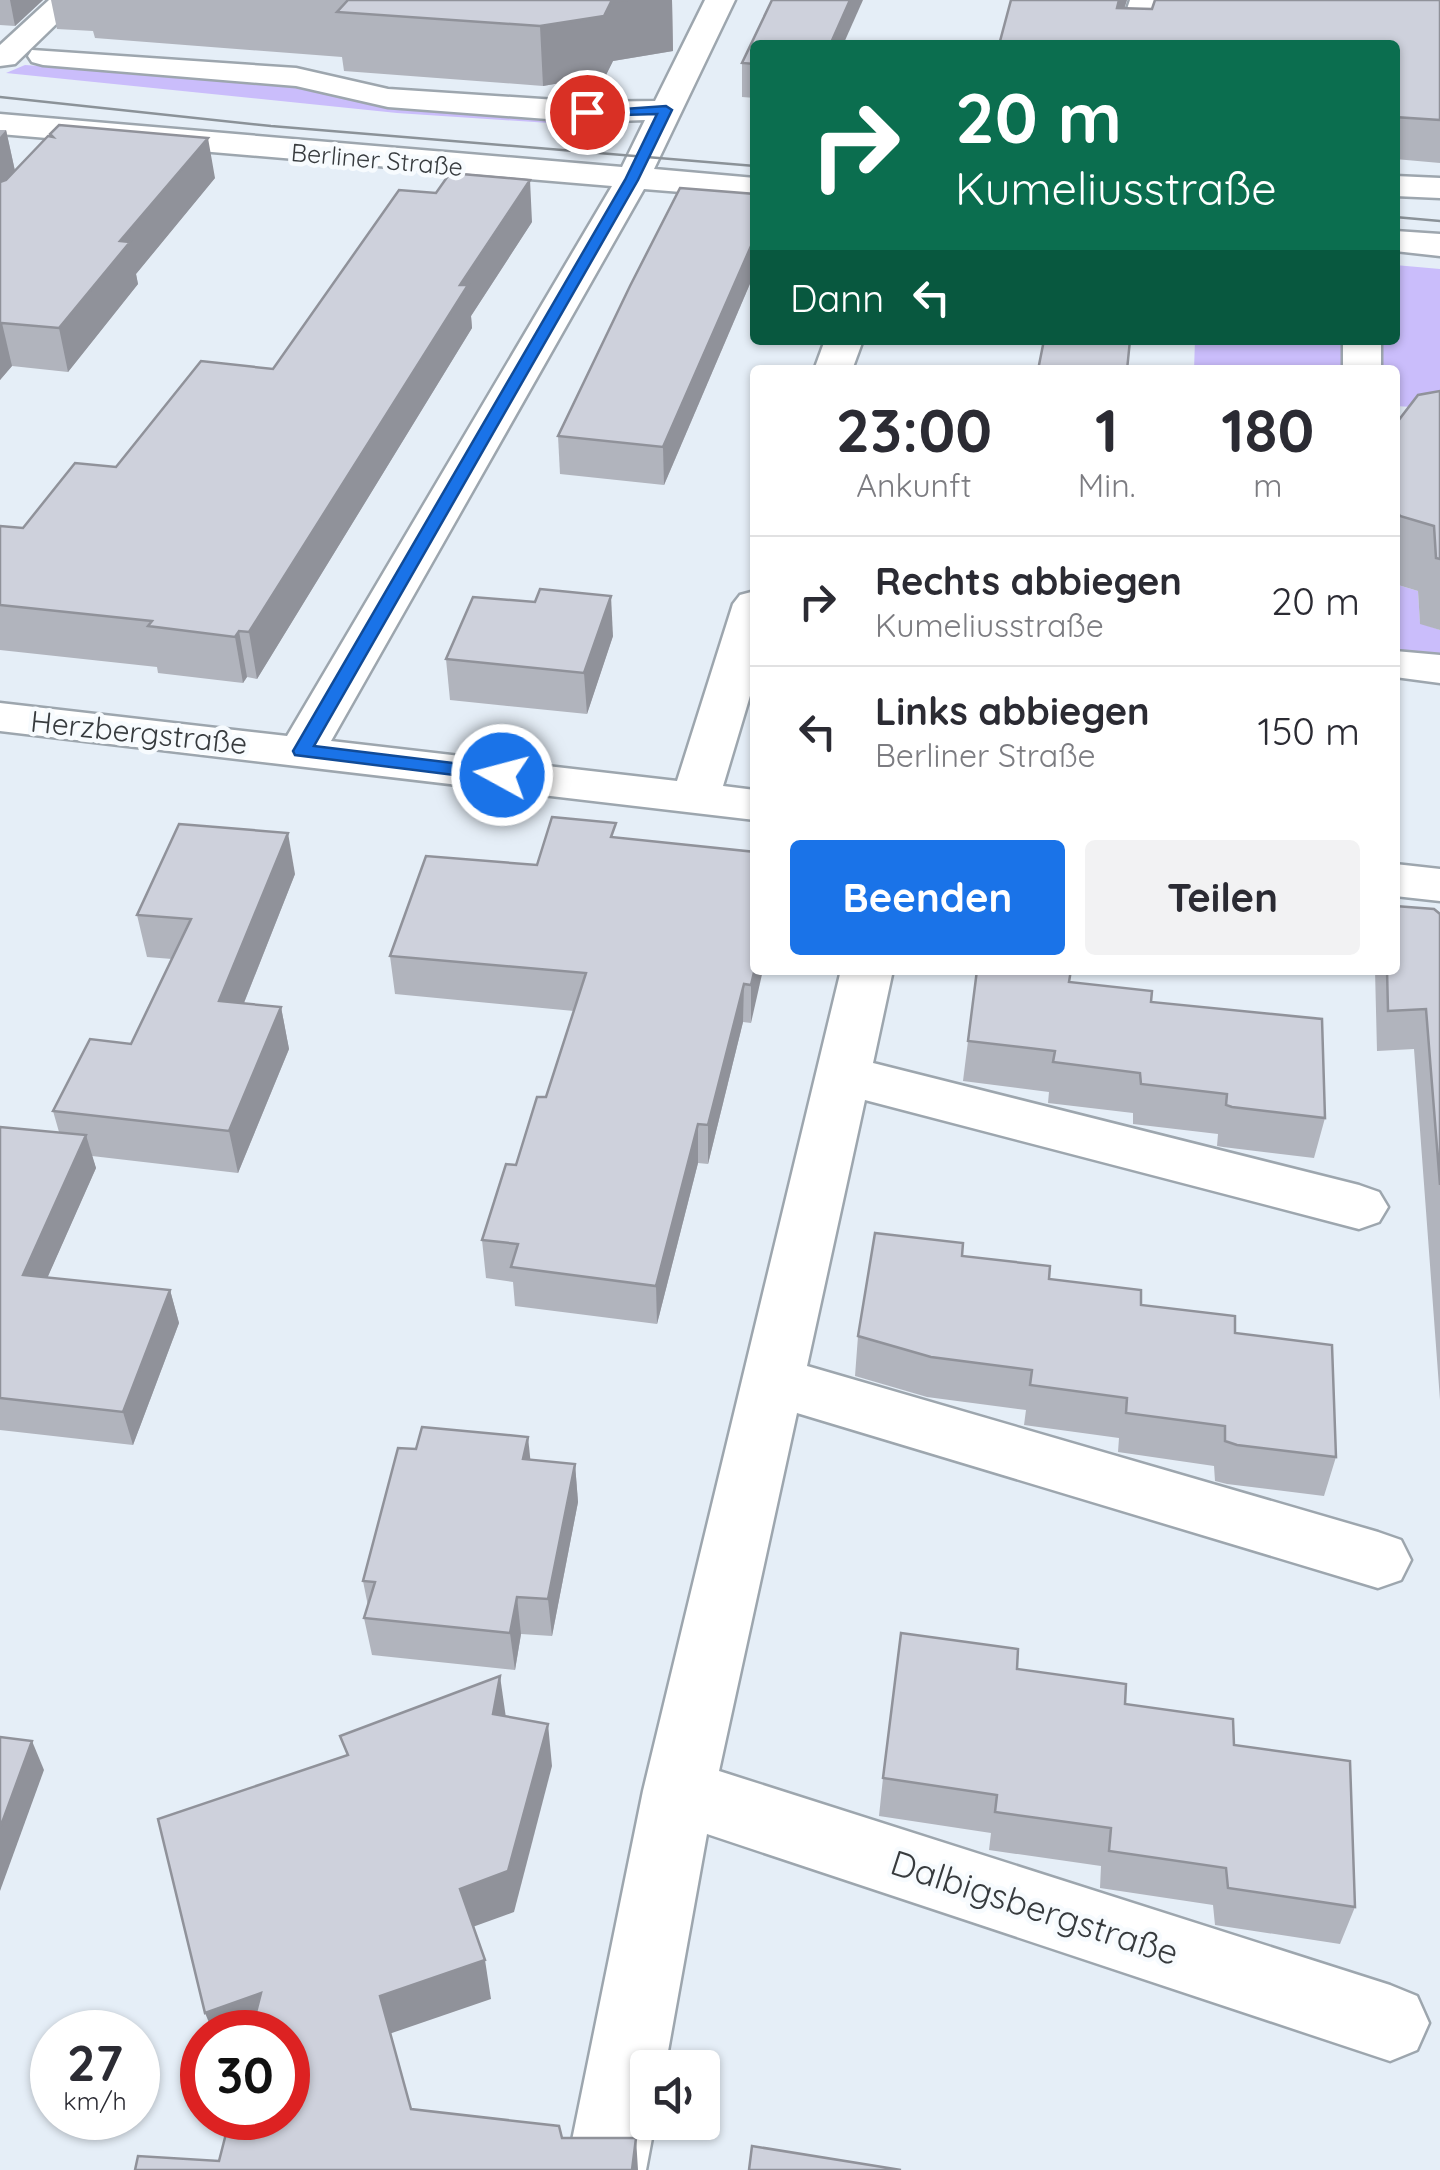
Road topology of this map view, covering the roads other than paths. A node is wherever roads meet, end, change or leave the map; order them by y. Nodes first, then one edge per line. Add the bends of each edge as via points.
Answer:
1 (66, 0) edge
2 (720, 0) edge
3 (1145, 0) edge
4 (1132, 40) edge
5 (16, 52) edge
6 (666, 110) junction
7 (0, 124) edge
8 (75, 132) junction
9 (46, 164) edge
10 (632, 180) junction
11 (1400, 186) edge
12 (750, 188) edge
13 (1440, 188) edge
14 (1400, 241) edge
15 (1440, 244) edge
16 (750, 620) edge
17 (1400, 665) edge
18 (1440, 669) edge
19 (0, 716) edge
20 (302, 751) junction
21 (696, 798) junction
22 (750, 804) edge
23 (1400, 881) edge
24 (1440, 885) edge
25 (866, 975) edge
26 (841, 1074) junction
27 (1360, 1208) dead end
28 (774, 1381) junction
29 (1378, 1560) dead end
30 (679, 1791) junction
31 (1390, 2023) dead end
32 (606, 2170) edge

1 - 5 street
2 - 6 street
3 - 4 street
5 - 6 street via 296,77 388,98 587,112
6 - 10 street
7 - 8 street, Berliner Straße
8 - 9 street
8 - 10 street, Berliner Straße
10 - 12 street, Berliner Straße
10 - 20 street
11 - 13 street
14 - 15 street
16 - 21 street
17 - 18 street
19 - 20 street, Herzbergstraße
20 - 21 street, Herzbergstraße
21 - 22 street, Herzbergstraße
23 - 24 street
25 - 26 street
26 - 27 street
26 - 28 street
28 - 29 street
28 - 30 street
30 - 31 street, Dalbigsbergstraße
30 - 32 street

